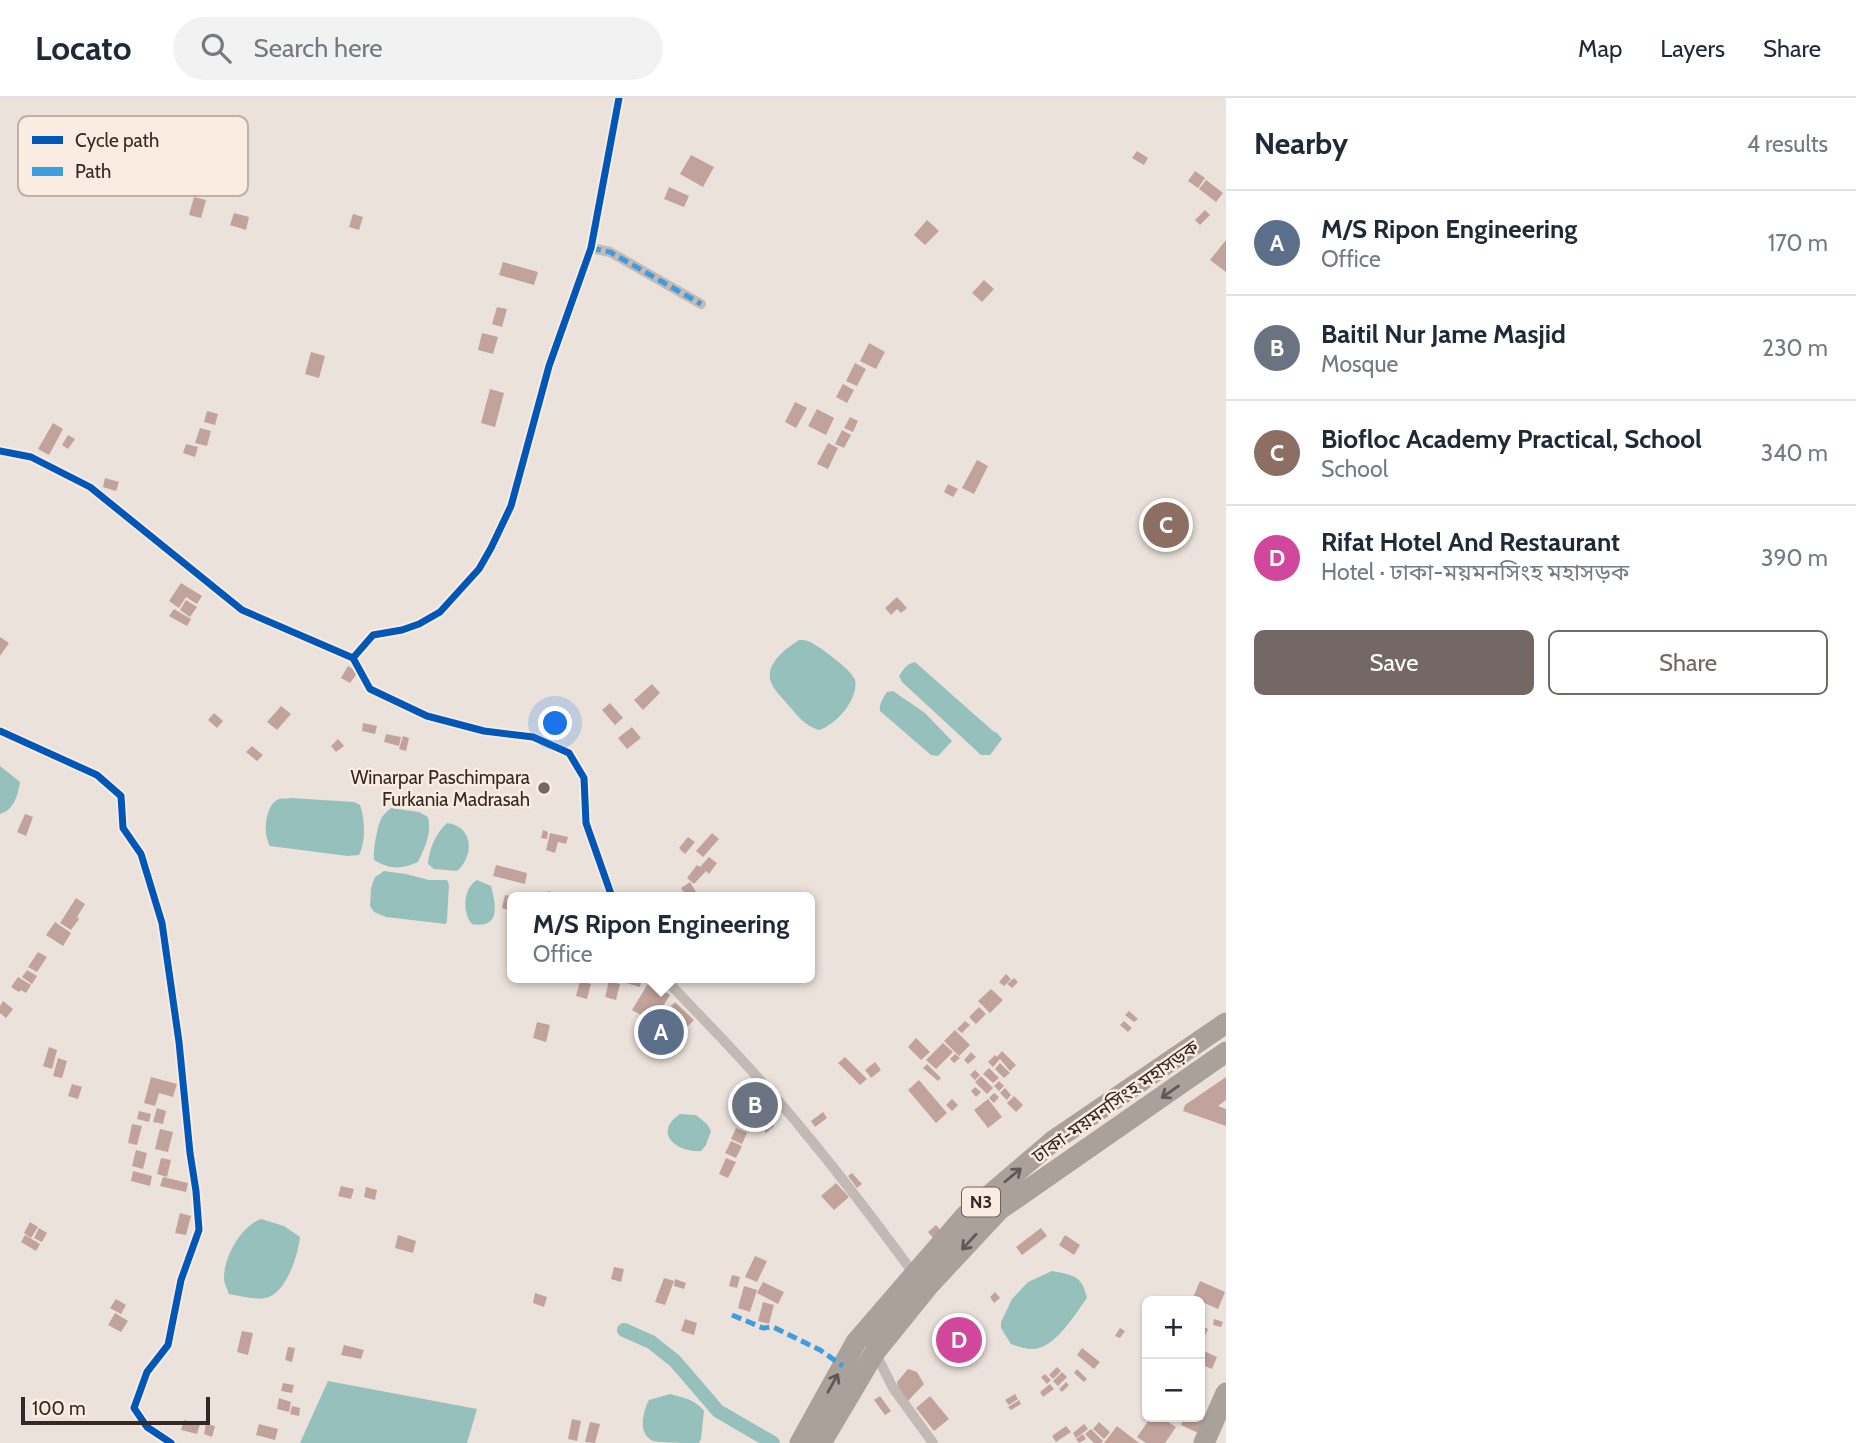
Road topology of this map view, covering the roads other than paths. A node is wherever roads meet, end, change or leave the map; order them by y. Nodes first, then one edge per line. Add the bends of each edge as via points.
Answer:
1 (619, 98) edge
2 (591, 248) junction
3 (701, 304) dead end
4 (0, 452) edge
5 (353, 658) junction
6 (0, 730) edge
7 (610, 892) edge
8 (669, 983) edge
9 (1226, 1023) edge
10 (1226, 1052) edge
11 (914, 1274) junction
12 (875, 1352) junction
13 (1226, 1392) edge
14 (171, 1443) edge
15 (800, 1443) edge
16 (821, 1443) edge
17 (933, 1443) edge
18 (1204, 1443) edge

1 - 2 street
2 - 3 street via 610,252
2 - 5 street via 549,366 510,506 480,569 440,612 402,630 373,635
4 - 5 street via 32,457 90,487 242,610
5 - 7 street via 370,689 427,716 484,731 533,737 569,752 584,778 586,823
6 - 14 street via 97,775 121,796 123,828 141,854 162,923 199,1230 181,1280 169,1345 147,1372 134,1408 147,1427
8 - 11 street via 801,1127
11 -> 9 highway, ঢাকা-ময়মনসিংহ মহাসড়ক / N3 via 965,1216 1053,1141
10 -> 12 highway, ঢাকা-ময়মনসিংহ মহাসড়ক / N3 via 999,1210
15 -> 11 highway, ঢাকা-ময়মনসিংহ মহাসড়ক / N3 via 856,1342
12 - 16 highway, ঢাকা-ময়মনসিংহ মহাসড়ক / N3
12 - 17 street via 893,1388
13 - 18 highway

